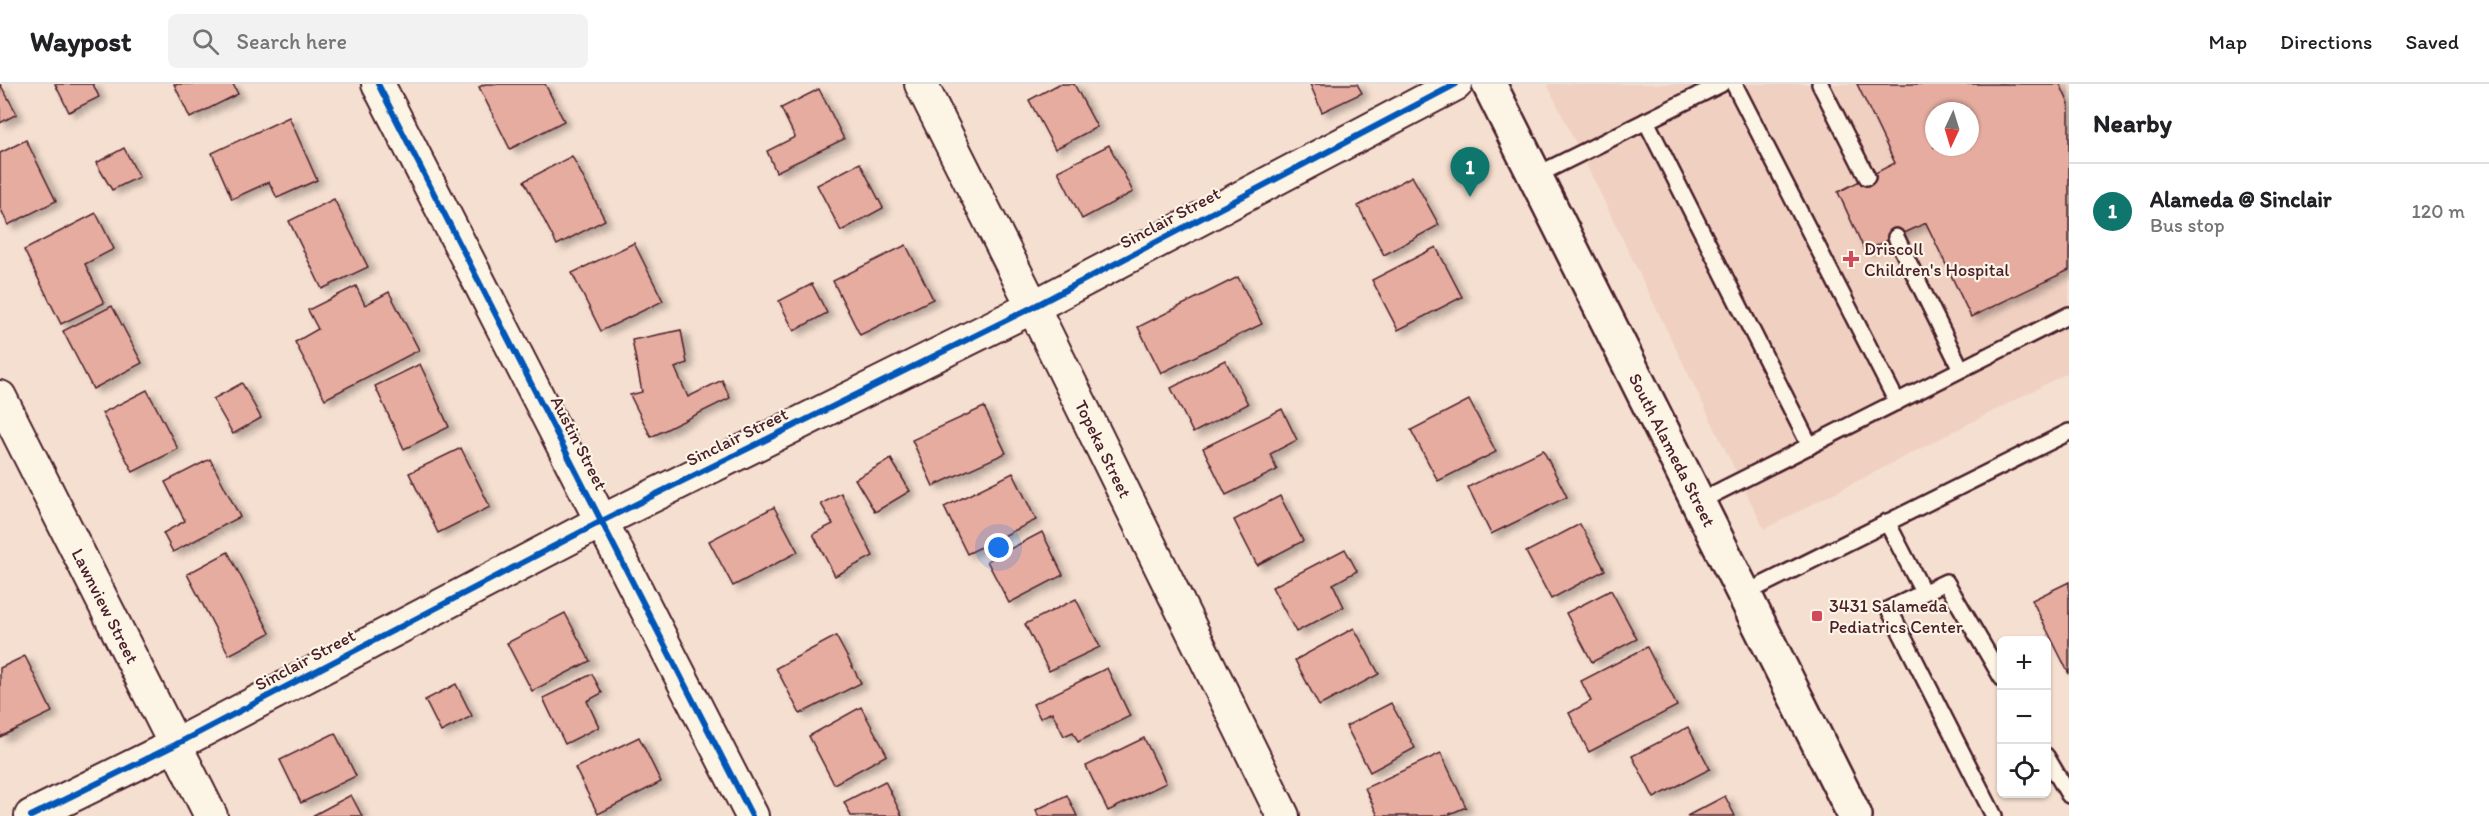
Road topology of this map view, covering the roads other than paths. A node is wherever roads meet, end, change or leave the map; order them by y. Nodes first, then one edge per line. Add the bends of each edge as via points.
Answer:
1 (378, 84) edge
2 (921, 84) edge
3 (1456, 84) edge
4 (1720, 84) edge
5 (1734, 84) edge
6 (1820, 84) edge
7 (1495, 89) edge
8 (1646, 121) junction
9 (1535, 176) junction
10 (1867, 177) dead end
11 (1896, 237) dead end
12 (1033, 307) junction
13 (2069, 315) edge
14 (1961, 369) junction
15 (0, 397) edge
16 (1897, 402) junction
17 (2069, 432) edge
18 (1810, 446) junction
19 (1698, 502) junction
20 (602, 521) junction
21 (1887, 522) junction
22 (1923, 592) junction
23 (1744, 594) junction
24 (1997, 671) edge
25 (175, 745) junction
26 (2051, 764) edge
27 (2069, 795) edge
28 (31, 816) edge
29 (211, 816) edge
30 (752, 816) edge
31 (1283, 816) edge
32 (1855, 816) edge
33 (1994, 816) edge

1 - 20 street, Austin Street
2 - 12 street, Topeka Street
3 - 12 street, Sinclair Street
4 - 8 lane
5 - 16 lane
6 - 10 lane
7 - 9 main road, South Alameda Street
8 - 9 lane
8 - 18 lane
9 - 19 main road, South Alameda Street
11 - 14 lane
12 - 20 street, Sinclair Street
12 - 31 street, Topeka Street
13 - 14 lane
14 - 16 lane
15 - 25 street, Lawnview Street
16 - 18 lane
17 - 21 lane
18 - 19 lane
19 - 23 main road, South Alameda Street
20 - 25 street, Sinclair Street
20 - 30 street, Austin Street
21 - 22 lane
21 - 23 lane
22 - 24 lane via 1946,582
22 - 33 lane via 1889,609
23 - 32 main road, South Alameda Street
25 - 28 street, Sinclair Street
25 - 29 street, Lawnview Street
26 - 27 lane

